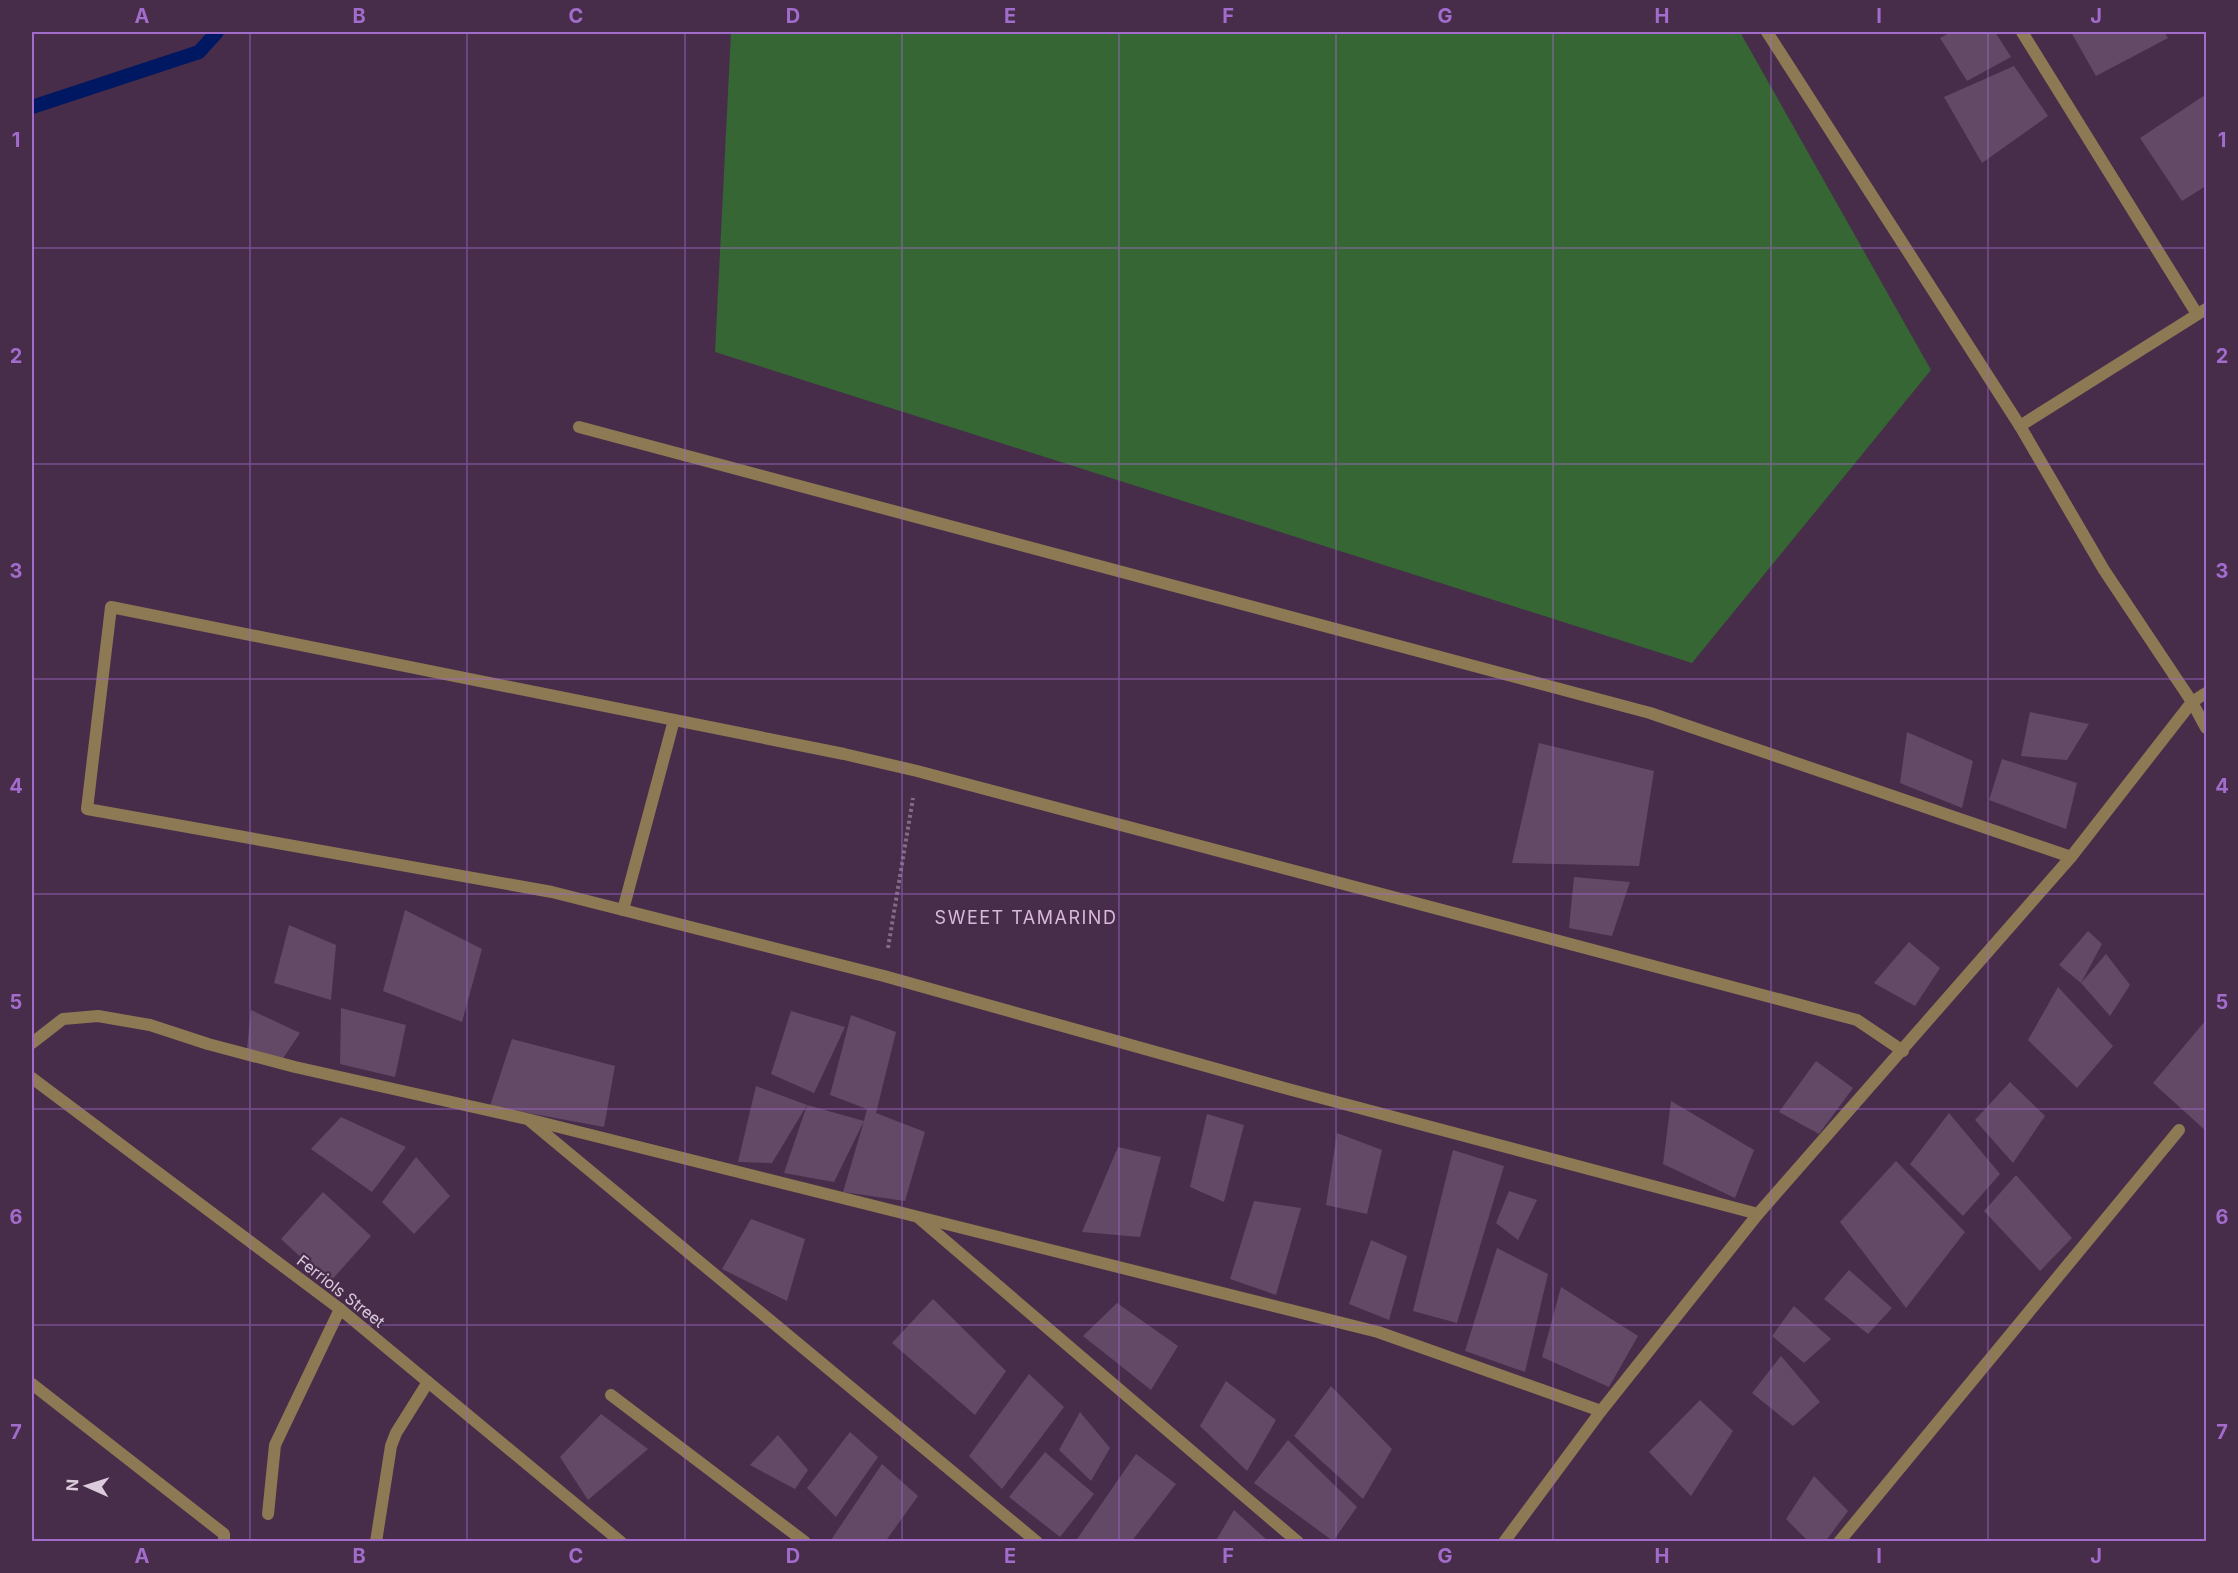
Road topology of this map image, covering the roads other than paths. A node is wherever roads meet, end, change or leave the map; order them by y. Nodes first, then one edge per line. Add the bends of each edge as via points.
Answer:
1 (1767, 32) edge
2 (2022, 32) edge
3 (2202, 312) edge
4 (2020, 426) junction
5 (579, 427) dead end
6 (2206, 693) edge
7 (2192, 702) junction
8 (674, 720) junction
9 (2206, 728) edge
10 (2071, 857) junction
11 (623, 910) junction
12 (32, 1043) edge
13 (1903, 1051) junction
14 (32, 1078) edge
15 (527, 1119) junction
16 (2179, 1130) dead end
17 (1758, 1214) junction
18 (919, 1217) junction
19 (340, 1310) junction
20 (428, 1382) junction
21 (32, 1384) edge
22 (611, 1395) dead end
23 (1601, 1411) junction
24 (268, 1514) dead end
25 (224, 1542) edge
26 (376, 1542) edge
27 (621, 1542) edge
28 (805, 1542) edge
29 (1037, 1542) edge
30 (1298, 1542) edge
31 (1504, 1542) edge
32 (1839, 1542) edge

1 - 4 street
2 - 3 street
3 - 4 street
4 - 7 street via 2104,570
5 - 10 street via 1650,712
6 - 7 street
7 - 9 street
7 - 10 street
8 - 11 street
8 - 11 street via 111,607 87,809 552,892
8 - 13 street via 917,771 1857,1020
10 - 13 street
11 - 17 street via 884,976
12 - 15 street via 63,1019 98,1016 150,1025 295,1067
13 - 17 street
14 - 19 street, Ferriols Street
15 - 18 street
15 - 29 street
16 - 32 street
17 - 23 street
18 - 23 street via 1378,1332
18 - 30 street
19 - 20 street, Ferriols Street
19 - 24 street via 275,1445
20 - 26 street via 391,1446
20 - 27 street, Ferriols Street
21 - 25 street via 224,1534
22 - 28 street
23 - 31 street

